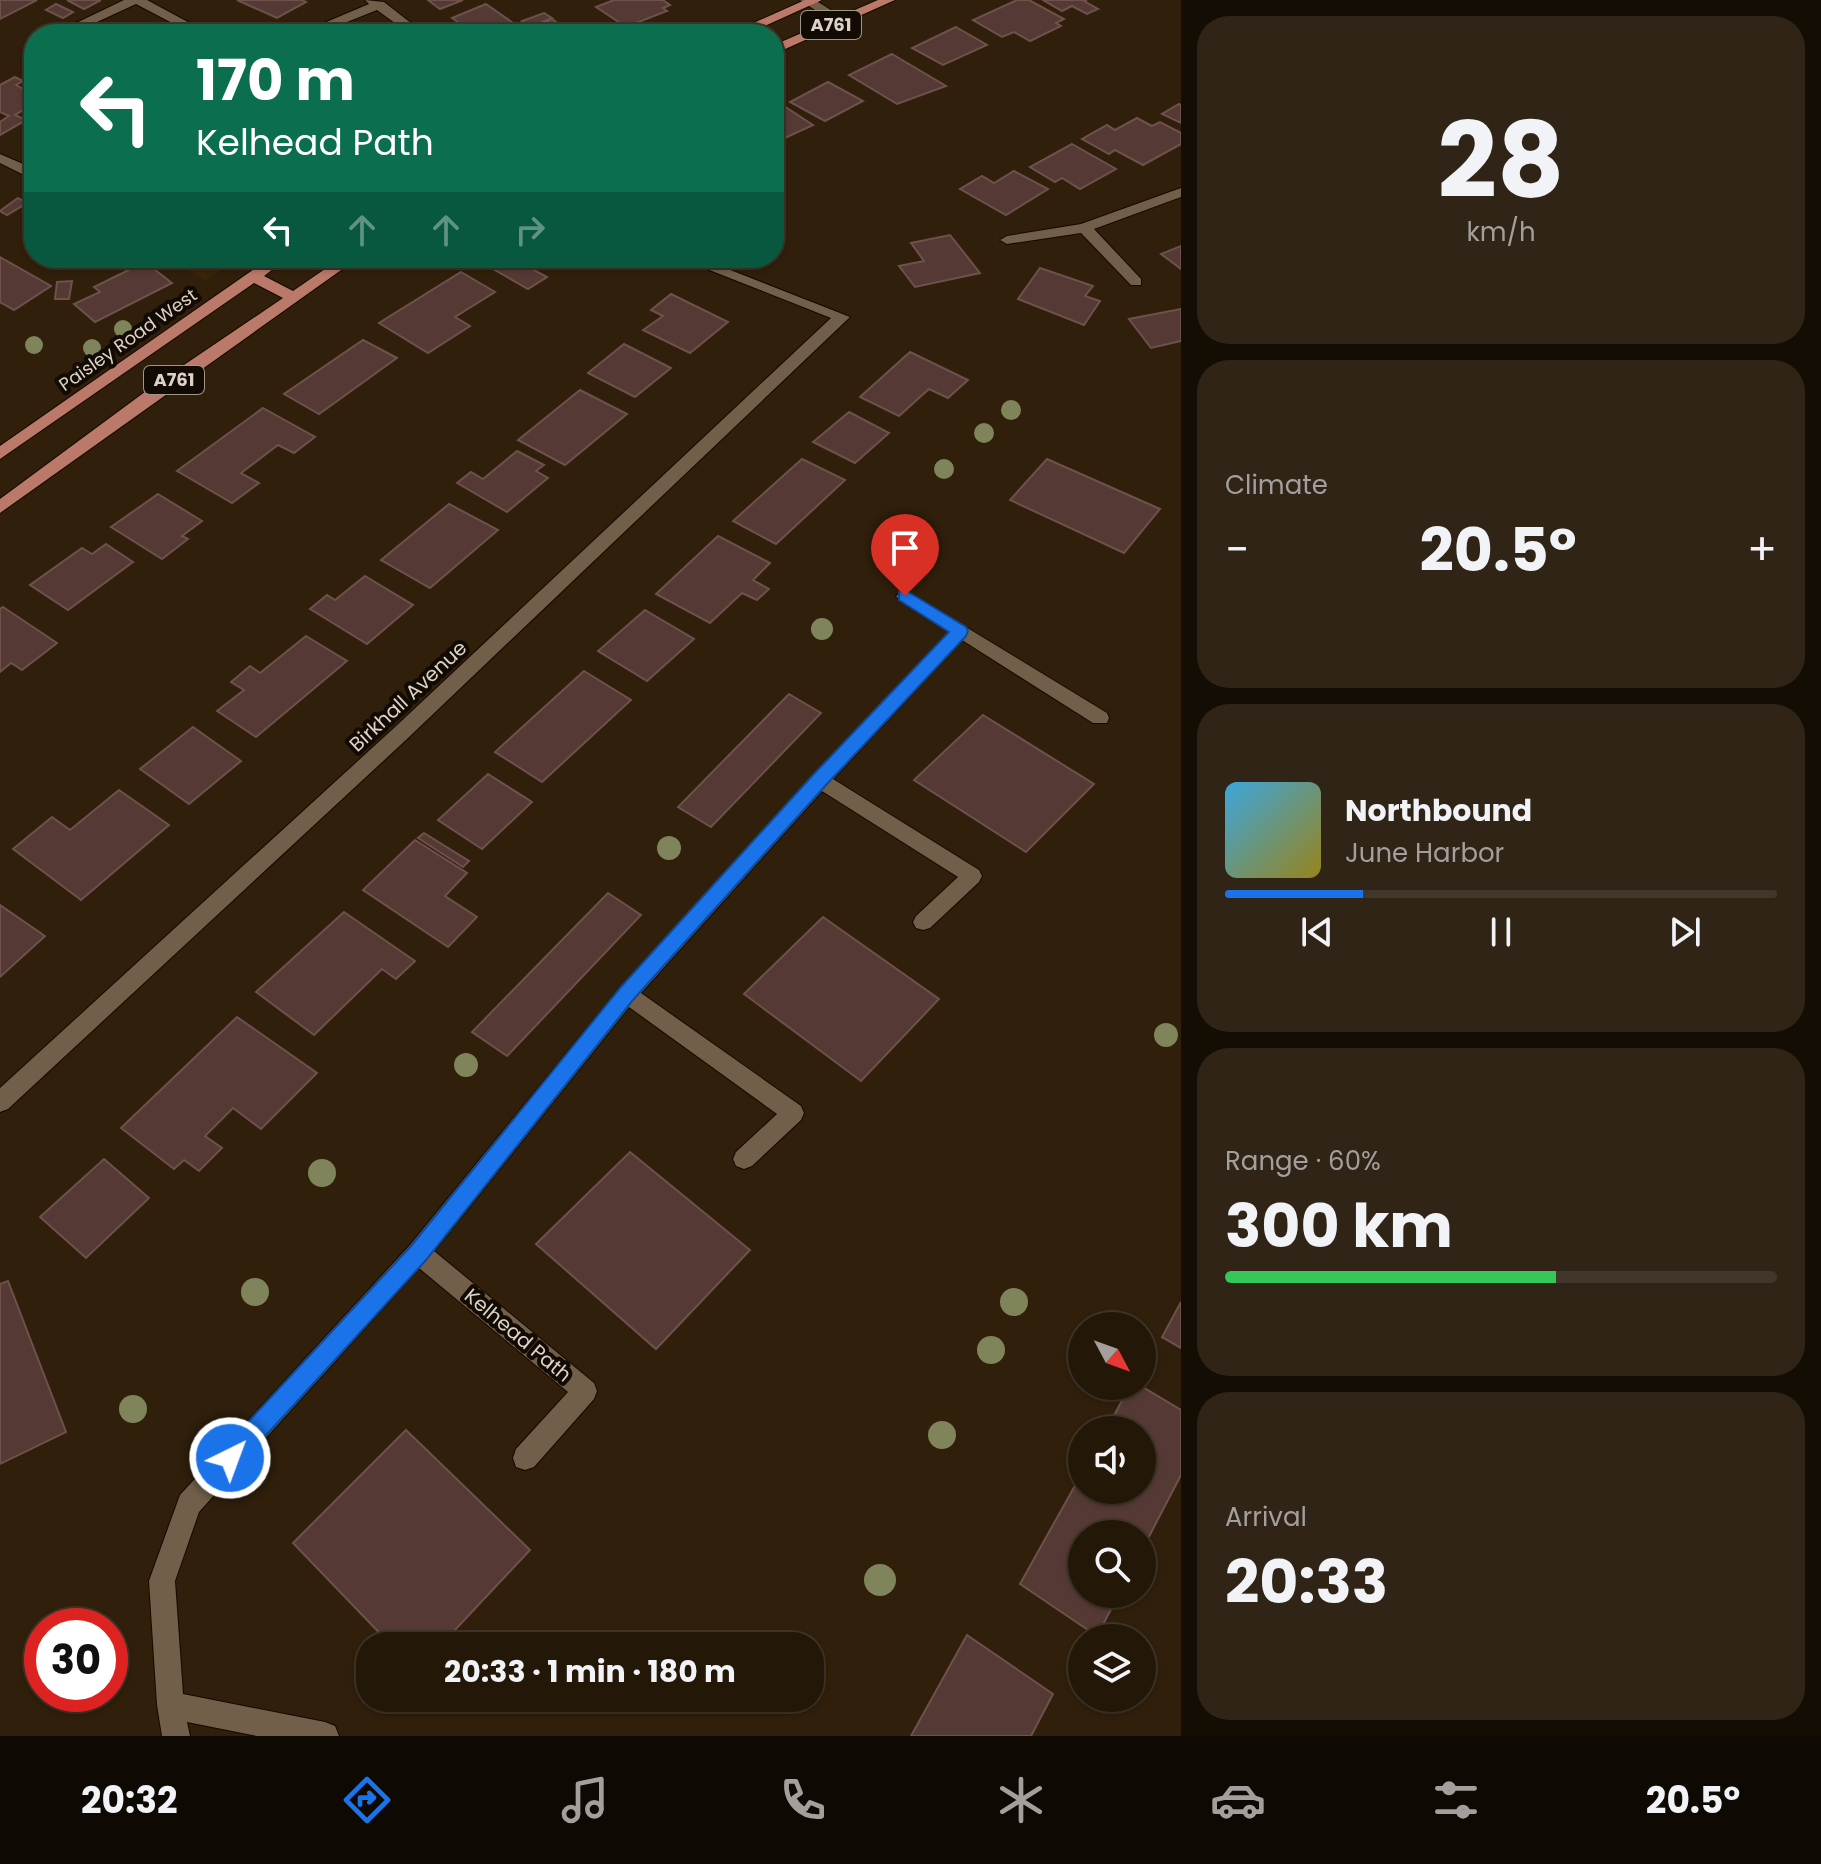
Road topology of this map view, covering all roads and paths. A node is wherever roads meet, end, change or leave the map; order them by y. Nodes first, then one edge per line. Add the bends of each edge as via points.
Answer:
1 (136, 0) edge
2 (889, 0) edge
3 (811, 1) edge
4 (375, 3) edge
5 (841, 21) junction
6 (81, 24) edge
7 (183, 24) edge
8 (328, 24) edge
9 (404, 24) edge
10 (759, 24) edge
11 (784, 46) edge
12 (0, 158) edge
13 (24, 169) edge
14 (1181, 192) edge
15 (1084, 228) junction
16 (1007, 240) dead end
17 (266, 268) edge
18 (336, 268) edge
19 (712, 268) edge
20 (253, 277) junction
21 (1136, 282) dead end
22 (294, 297) junction
23 (0, 454) edge
24 (0, 507) edge
25 (905, 596) dead end
26 (960, 631) junction
27 (1100, 718) dead end
28 (820, 780) junction
29 (923, 922) dead end
30 (627, 994) junction
31 (0, 1102) edge
32 (744, 1159) dead end
33 (418, 1253) junction
34 (525, 1458) dead end
35 (170, 1705) junction
36 (176, 1736) edge
37 (325, 1736) edge

1 - 6 street
1 - 7 street
2 - 5 main road, A761
3 - 5 street
3 - 10 main road, A761
4 - 8 street
4 - 9 street
5 - 11 main road, A761
12 - 13 street
14 - 15 street
15 - 16 street
15 - 21 street
17 - 20 main road, Paisley Road West / A761
18 - 22 main road, A761
19 - 31 street, Birkhall Avenue via 842,317
20 - 22 main road
20 - 23 main road, Paisley Road West / A761
22 - 24 main road, A761
25 - 26 street
26 - 27 street
26 - 28 street
28 - 29 street via 972,876
28 - 30 street
30 - 32 street via 793,1113
30 - 33 street
33 - 34 street, Kelhead Path via 585,1391
33 - 35 street via 189,1504 162,1581
35 - 36 street
35 - 37 street

